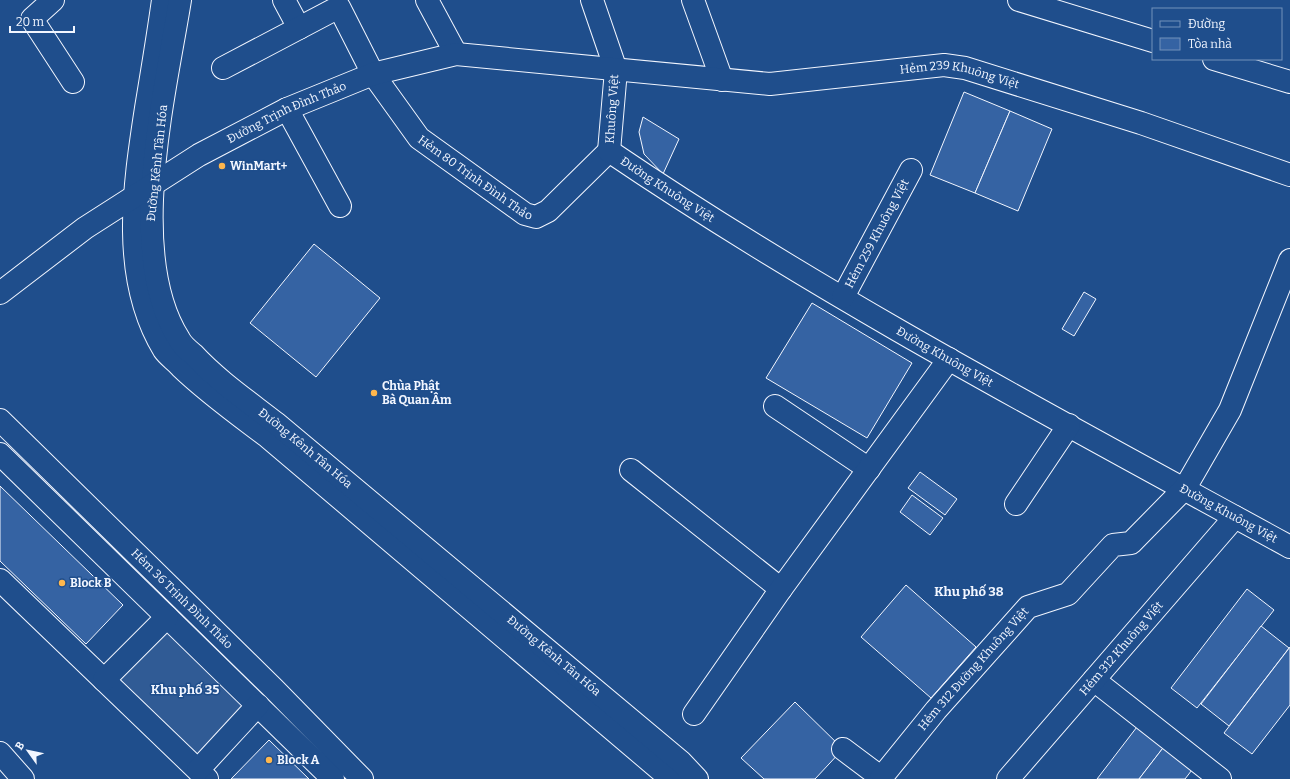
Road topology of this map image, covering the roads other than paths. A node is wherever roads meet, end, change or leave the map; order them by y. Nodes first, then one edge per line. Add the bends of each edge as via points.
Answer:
1 (53, 0) edge
2 (163, 0) edge
3 (180, 0) edge
4 (284, 0) edge
5 (427, 0) edge
6 (592, 0) edge
7 (693, 0) edge
8 (1019, 0) edge
9 (299, 28) junction
10 (1152, 41) edge
11 (456, 54) junction
12 (1219, 60) edge
13 (223, 68) dead end
14 (616, 70) junction
15 (373, 74) junction
16 (1288, 75) edge
17 (722, 80) junction
18 (73, 82) dead end
19 (287, 109) junction
20 (609, 151) junction
21 (911, 170) dead end
22 (1290, 174) edge
23 (153, 184) junction
24 (134, 197) junction
25 (340, 206) dead end
26 (1290, 260) edge
27 (0, 293) edge
28 (843, 297) junction
29 (949, 359) junction
30 (775, 406) dead end
31 (0, 420) edge
32 (1068, 425) junction
33 (0, 454) edge
34 (869, 469) junction
35 (631, 470) dead end
36 (1184, 488) junction
37 (1016, 504) dead end
38 (1235, 517) junction
39 (1290, 547) edge
40 (0, 580) edge
41 (781, 589) junction
42 (167, 617) junction
43 (104, 680) junction
44 (1094, 680) junction
45 (258, 705) junction
46 (694, 714) dead end
47 (638, 738) junction
48 (843, 749) dead end
49 (0, 753) edge
50 (665, 770) edge
51 (202, 774) edge
52 (882, 778) edge
53 (23, 779) edge
54 (333, 779) edge
55 (362, 779) edge
56 (697, 779) edge
57 (1008, 779) edge
58 (1220, 779) edge

1 - 18 street via 32,19
2 - 24 street, Đường Kênh Tân Hóa
3 - 23 street, Đường Kênh Tân Hóa via 159,129
4 - 9 street
5 - 11 street
6 - 14 street, Khuông Việt
7 - 17 street
8 - 10 street
9 - 13 street
9 - 15 street, Hẻm 80 Trịnh Đình Thảo via 339,7
11 - 14 street, Đường Trịnh Đình Thảo
11 - 15 street, Đường Trịnh Đình Thảo
12 - 16 street
14 - 17 street, Hẻm 239 Khuông Việt
14 - 20 street, Khuông Việt
15 - 19 street, Đường Trịnh Đình Thảo
15 - 20 street, Hẻm 80 Trịnh Đình Thảo via 419,138 525,214 536,217 548,211
17 - 22 street, Hẻm 239 Khuông Việt via 770,84 925,66 965,68 1141,123
19 - 23 street, Đường Trịnh Đình Thảo via 199,155
19 - 25 street
20 - 28 street, Đường Khuông Việt
21 - 28 street, Hẻm 259 Khuông Việt
23 - 24 street, Đường Trịnh Đình Thảo
23 - 47 street, Đường Kênh Tân Hóa via 153,255 165,311 179,340 209,371 277,424
24 - 27 street, Đường Trịnh Đình Thảo via 85,228
24 - 47 street, Đường Kênh Tân Hóa via 135,256 148,316 165,351 199,384 268,437
26 - 36 street, Hẻm 312 Đường Khuông Việt via 1230,410
28 - 29 street, Đường Khuông Việt
29 - 32 street, Đường Khuông Việt
29 - 34 street
30 - 34 street
31 - 55 street, Hẻm 36 Trịnh Đình Thảo
32 - 36 street, Đường Khuông Việt
32 - 37 street
33 - 42 street
34 - 41 street
35 - 41 street
36 - 38 street, Đường Khuông Việt
36 - 52 street, Hẻm 312 Đường Khuông Việt via 1131,543 1113,545 1068,594 1028,607 936,710
38 - 39 street, Đường Khuông Việt
38 - 44 street, Hẻm 312 Khuông Việt
40 - 43 street
41 - 46 street
42 - 43 street
42 - 45 street
43 - 51 street
44 - 57 street, Hẻm 312 Khuông Việt
44 - 58 street
45 - 51 street
45 - 54 street
47 - 50 street, Đường Kênh Tân Hóa
48 - 52 street
49 - 53 street
50 - 56 street, Đường Kênh Tân Hóa via 682,762

